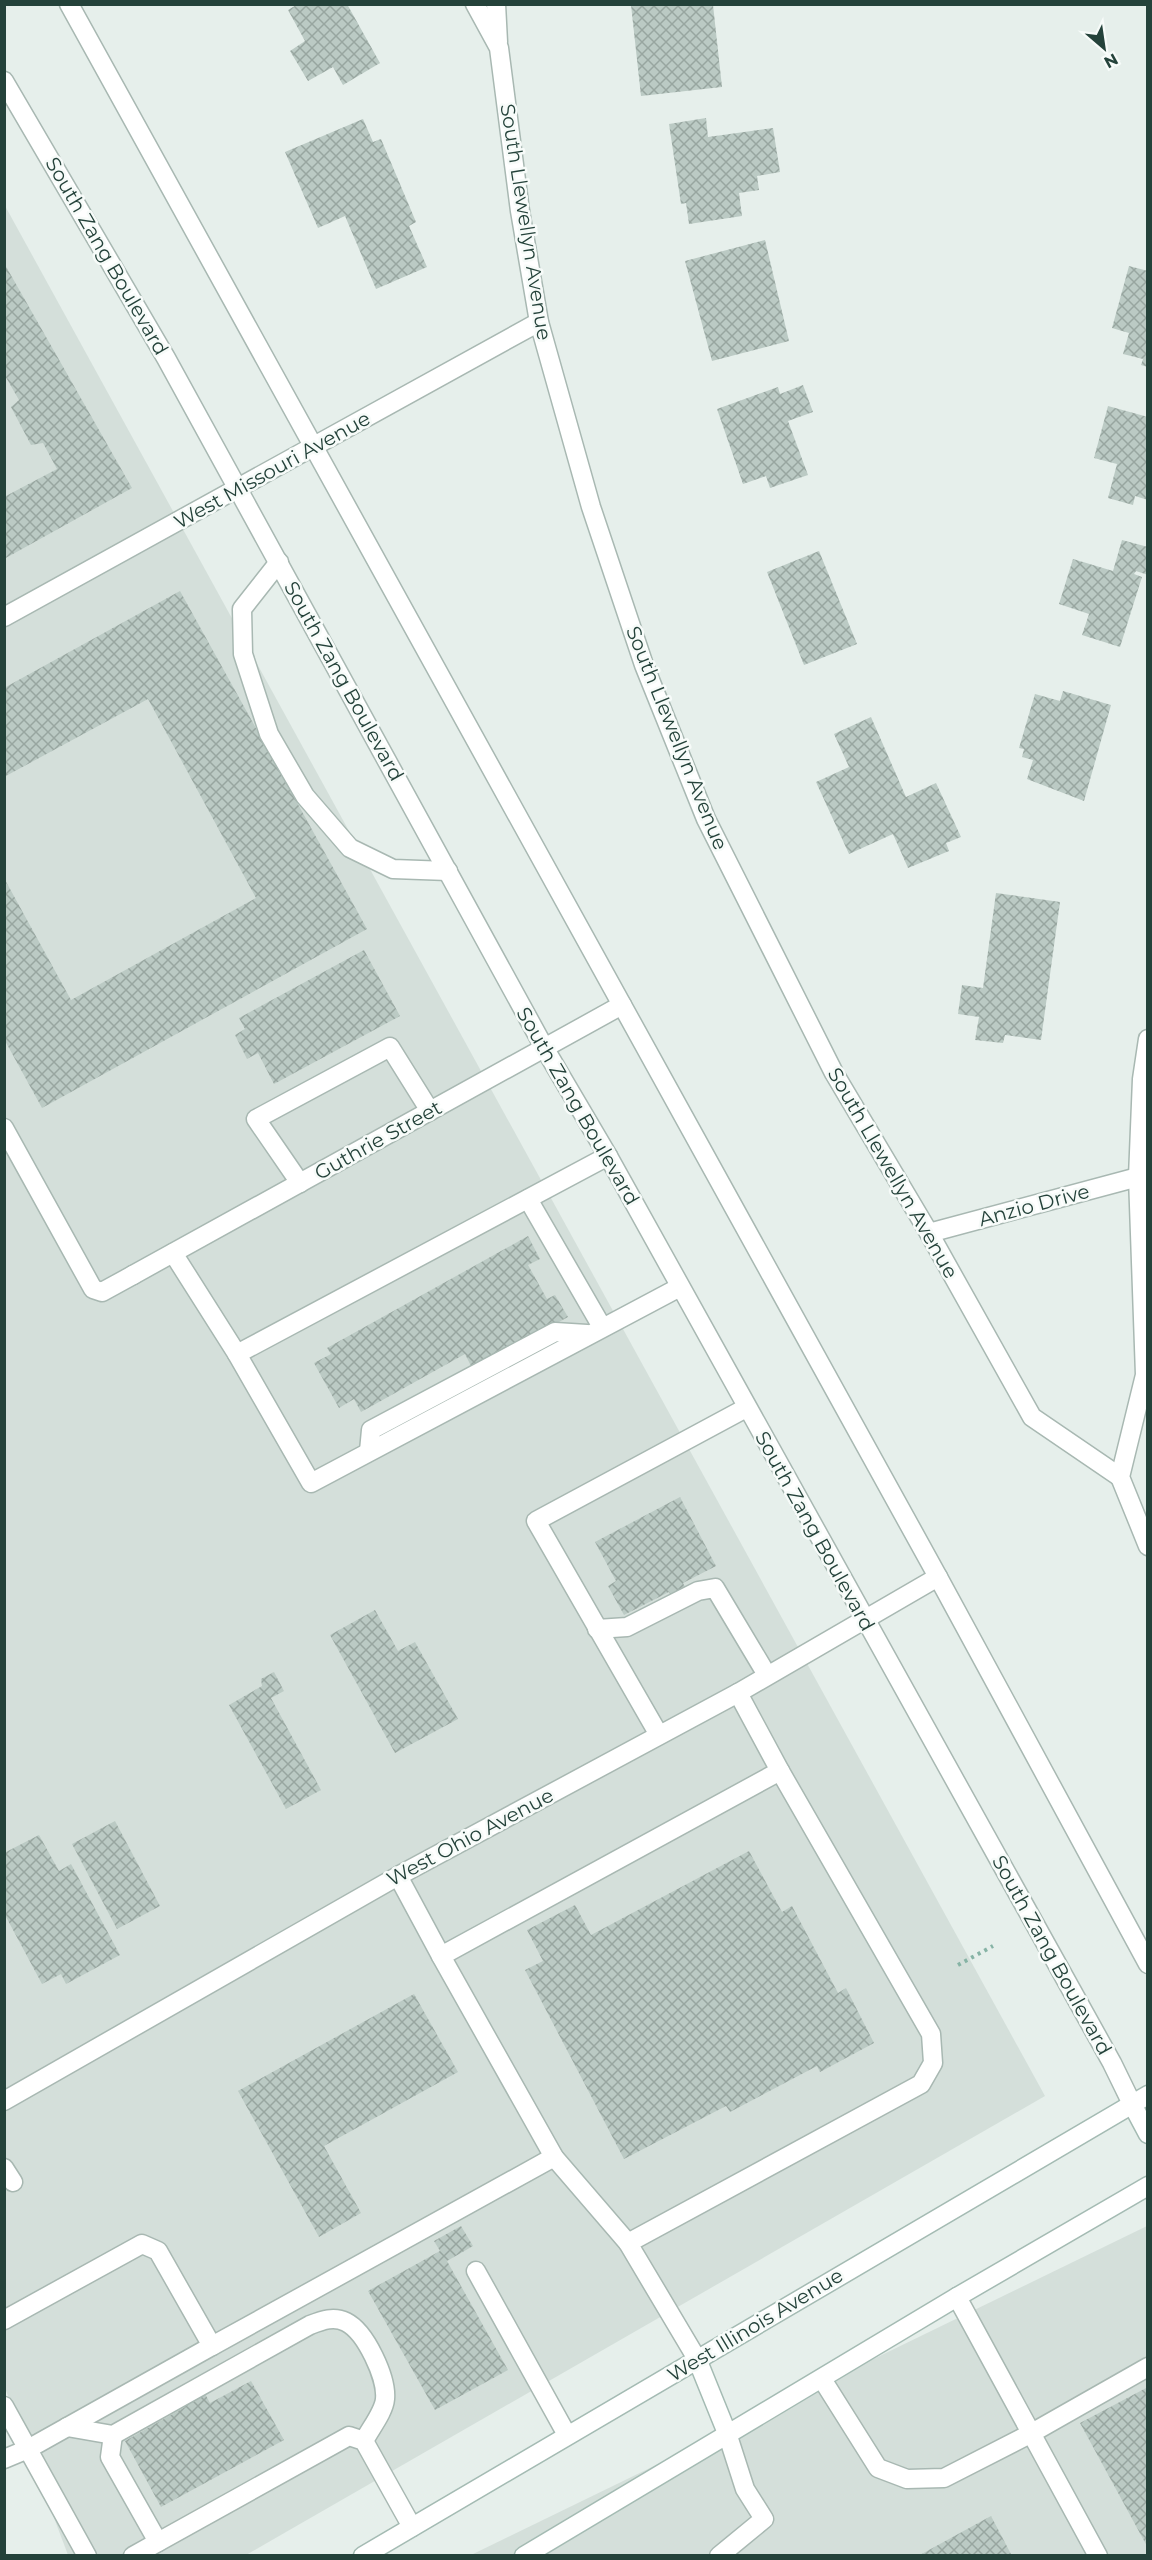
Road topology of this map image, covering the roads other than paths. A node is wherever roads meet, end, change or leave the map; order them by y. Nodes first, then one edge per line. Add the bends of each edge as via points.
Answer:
1 (69, 4) edge
2 (475, 4) edge
3 (496, 4) edge
4 (499, 48) junction
5 (4, 81) edge
6 (539, 322) junction
7 (314, 447) junction
8 (239, 489) junction
9 (279, 562) junction
10 (4, 618) edge
11 (448, 871) junction
12 (622, 1005) junction
13 (1148, 1039) edge
14 (545, 1048) junction
15 (430, 1111) junction
16 (4, 1128) edge
17 (608, 1156) junction
18 (1143, 1178) edge
19 (300, 1183) junction
20 (528, 1199) junction
21 (929, 1233) junction
22 (173, 1253) junction
23 (680, 1287) junction
24 (595, 1331) junction
25 (237, 1354) junction
26 (746, 1408) junction
27 (1120, 1477) junction
28 (1148, 1546) edge
29 (938, 1577) junction
30 (864, 1618) junction
31 (597, 1629) junction
32 (767, 1675) junction
33 (738, 1693) junction
34 (659, 1735) junction
35 (780, 1771) junction
36 (398, 1876) junction
37 (441, 1956) junction
38 (1148, 1964) edge
39 (1140, 2100) edge
40 (4, 2101) edge
41 (1148, 2134) edge
42 (554, 2157) junction
43 (1148, 2186) edge
44 (628, 2243) junction
45 (476, 2271) dead end
46 (957, 2297) junction
47 (4, 2320) edge
48 (212, 2346) junction
49 (697, 2359) junction
50 (1148, 2367) edge
51 (822, 2379) junction
52 (4, 2406) edge
53 (67, 2427) junction
54 (727, 2433) junction
55 (1030, 2434) junction
56 (113, 2435) junction
57 (567, 2435) junction
58 (364, 2441) junction
59 (28, 2449) junction
60 (4, 2458) edge
61 (412, 2527) junction
62 (158, 2542) junction
63 (87, 2556) edge
64 (133, 2556) edge
65 (363, 2556) edge
66 (524, 2556) edge
67 (719, 2556) edge
68 (1098, 2556) edge

1 - 7 street
2 - 4 street, South Llewellyn Avenue
3 - 4 street
4 - 6 street, South Llewellyn Avenue
5 - 8 street, South Zang Boulevard
6 - 7 street, West Missouri Avenue
6 - 21 street, South Llewellyn Avenue via 591,507 644,664 705,819 834,1073
7 - 8 street, West Missouri Avenue
7 - 12 street
8 - 9 street, South Zang Boulevard
8 - 10 street, West Missouri Avenue
9 - 11 street, South Zang Boulevard
9 - 11 street via 242,609 243,654 269,734 305,796 350,849 393,869
11 - 14 street, South Zang Boulevard
12 - 14 street, Guthrie Street
12 - 29 street
13 - 18 street via 1142,1079
14 - 15 street, Guthrie Street
14 - 17 street, South Zang Boulevard
15 - 19 street, Guthrie Street
15 - 19 street via 390,1047 256,1119
16 - 22 street, Guthrie Street via 93,1289 102,1292
17 - 20 street
17 - 23 street, South Zang Boulevard
18 - 21 street, Anzio Drive
18 - 27 street via 1145,1375
19 - 22 street, Guthrie Street
20 - 24 street
20 - 25 street
21 - 27 street, South Llewellyn Avenue via 1032,1417
22 - 25 street
23 - 24 street
23 - 26 street, South Zang Boulevard
24 - 25 street via 311,1483
26 - 30 street, South Zang Boulevard
26 - 31 street via 536,1521
27 - 28 street
29 - 30 street, West Ohio Avenue
29 - 38 street
30 - 32 street, West Ohio Avenue
30 - 39 street, South Zang Boulevard via 1112,2063
31 - 32 street via 627,1627 698,1591 715,1588
31 - 34 street
32 - 33 street, West Ohio Avenue
33 - 34 street, West Ohio Avenue
33 - 35 street
34 - 36 street, West Ohio Avenue
35 - 37 street
35 - 44 street via 931,2034 933,2062 921,2084
36 - 37 street
36 - 40 street, West Ohio Avenue
37 - 42 street
39 - 41 street, South Zang Boulevard
39 - 49 street, West Illinois Avenue
42 - 44 street
42 - 48 street
43 - 46 street
44 - 49 street
45 - 57 street
46 - 51 street
46 - 55 street
47 - 48 street via 142,2244 158,2251
48 - 53 street
49 - 54 street
49 - 57 street, West Illinois Avenue
50 - 55 street
51 - 54 street
51 - 55 street via 878,2468 908,2479 944,2478
52 - 59 street
53 - 56 street
53 - 59 street
54 - 66 street
54 - 67 street via 745,2489 764,2519
55 - 68 street
56 - 58 street via 310,2325 330,2318 347,2322 362,2337 384,2377 385,2401
56 - 62 street via 110,2457
57 - 61 street, West Illinois Avenue
58 - 61 street
58 - 62 street via 349,2436
59 - 60 street
59 - 63 street
61 - 65 street, West Illinois Avenue
62 - 64 street

